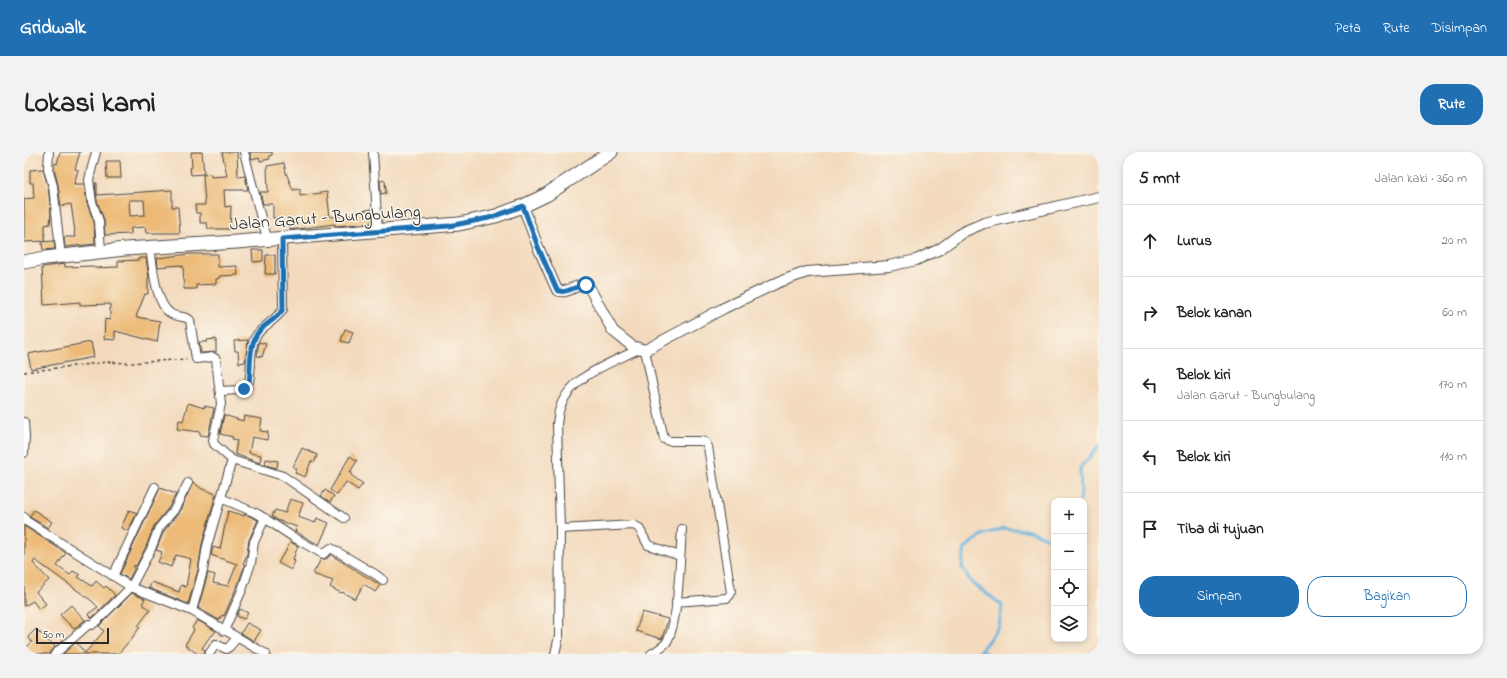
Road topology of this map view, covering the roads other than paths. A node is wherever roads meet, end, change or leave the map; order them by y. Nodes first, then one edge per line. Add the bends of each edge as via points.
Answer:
1 (49, 152) edge
2 (96, 152) edge
3 (244, 152) edge
4 (373, 152) edge
5 (611, 152) edge
6 (1099, 197) edge
7 (523, 206) junction
8 (378, 232) junction
9 (282, 239) junction
10 (268, 240) junction
11 (150, 248) junction
12 (101, 251) junction
13 (61, 257) junction
14 (24, 262) edge
15 (642, 349) junction
16 (220, 391) junction
17 (24, 422) edge
18 (24, 453) edge
19 (232, 460) junction
20 (188, 483) dead end
21 (155, 487) dead end
22 (221, 498) junction
23 (24, 517) edge
24 (264, 518) junction
25 (344, 518) dead end
26 (560, 529) junction
27 (682, 529) dead end
28 (680, 556) junction
29 (113, 576) junction
30 (383, 580) dead end
31 (131, 587) junction
32 (676, 602) junction
33 (192, 611) junction
34 (224, 630) junction
35 (237, 638) junction
36 (55, 654) edge
37 (209, 654) edge
38 (266, 654) edge
39 (555, 654) edge
40 (651, 654) edge

1 - 13 street via 48,169 53,186
2 - 12 street via 89,180 93,208 99,221
3 - 10 street
4 - 8 street
5 - 7 main road, Jalan Garut - Bungbulang via 546,195
6 - 15 street via 972,227 940,249 916,260 889,266 807,272 738,300
7 - 8 main road, Jalan Garut - Bungbulang via 496,216 459,224
7 - 15 street via 557,290 565,292 582,285 589,287 613,331 632,346
8 - 9 main road, Jalan Garut - Bungbulang
9 - 10 main road, Jalan Garut - Bungbulang
9 - 16 street via 283,309 253,340 248,386 240,390
10 - 11 main road, Jalan Garut - Bungbulang
11 - 12 main road, Jalan Garut - Bungbulang
11 - 16 street via 161,301 173,316 190,320 196,359 216,359
12 - 13 main road, Jalan Garut - Bungbulang
13 - 14 main road, Jalan Garut - Bungbulang
15 - 26 street via 587,376 571,389 560,408 557,424
15 - 32 street via 664,439 701,441 708,447 731,592 728,598
16 - 19 street via 221,407 213,440
17 - 18 street
19 - 22 street
19 - 25 street via 284,476
20 - 31 street via 174,510 159,528
21 - 29 street
22 - 24 street
22 - 33 street
23 - 29 street via 26,521
24 - 30 street via 323,554 331,548
24 - 34 street via 254,542 251,563 242,590
26 - 28 street via 634,525 639,528 648,545
26 - 39 street via 559,636
27 - 28 street
28 - 32 street
29 - 31 street
31 - 33 street
31 - 36 street via 92,625 89,624
32 - 40 street via 673,625 666,642
33 - 34 street
34 - 35 street
35 - 37 street via 226,649 216,644
35 - 38 street

